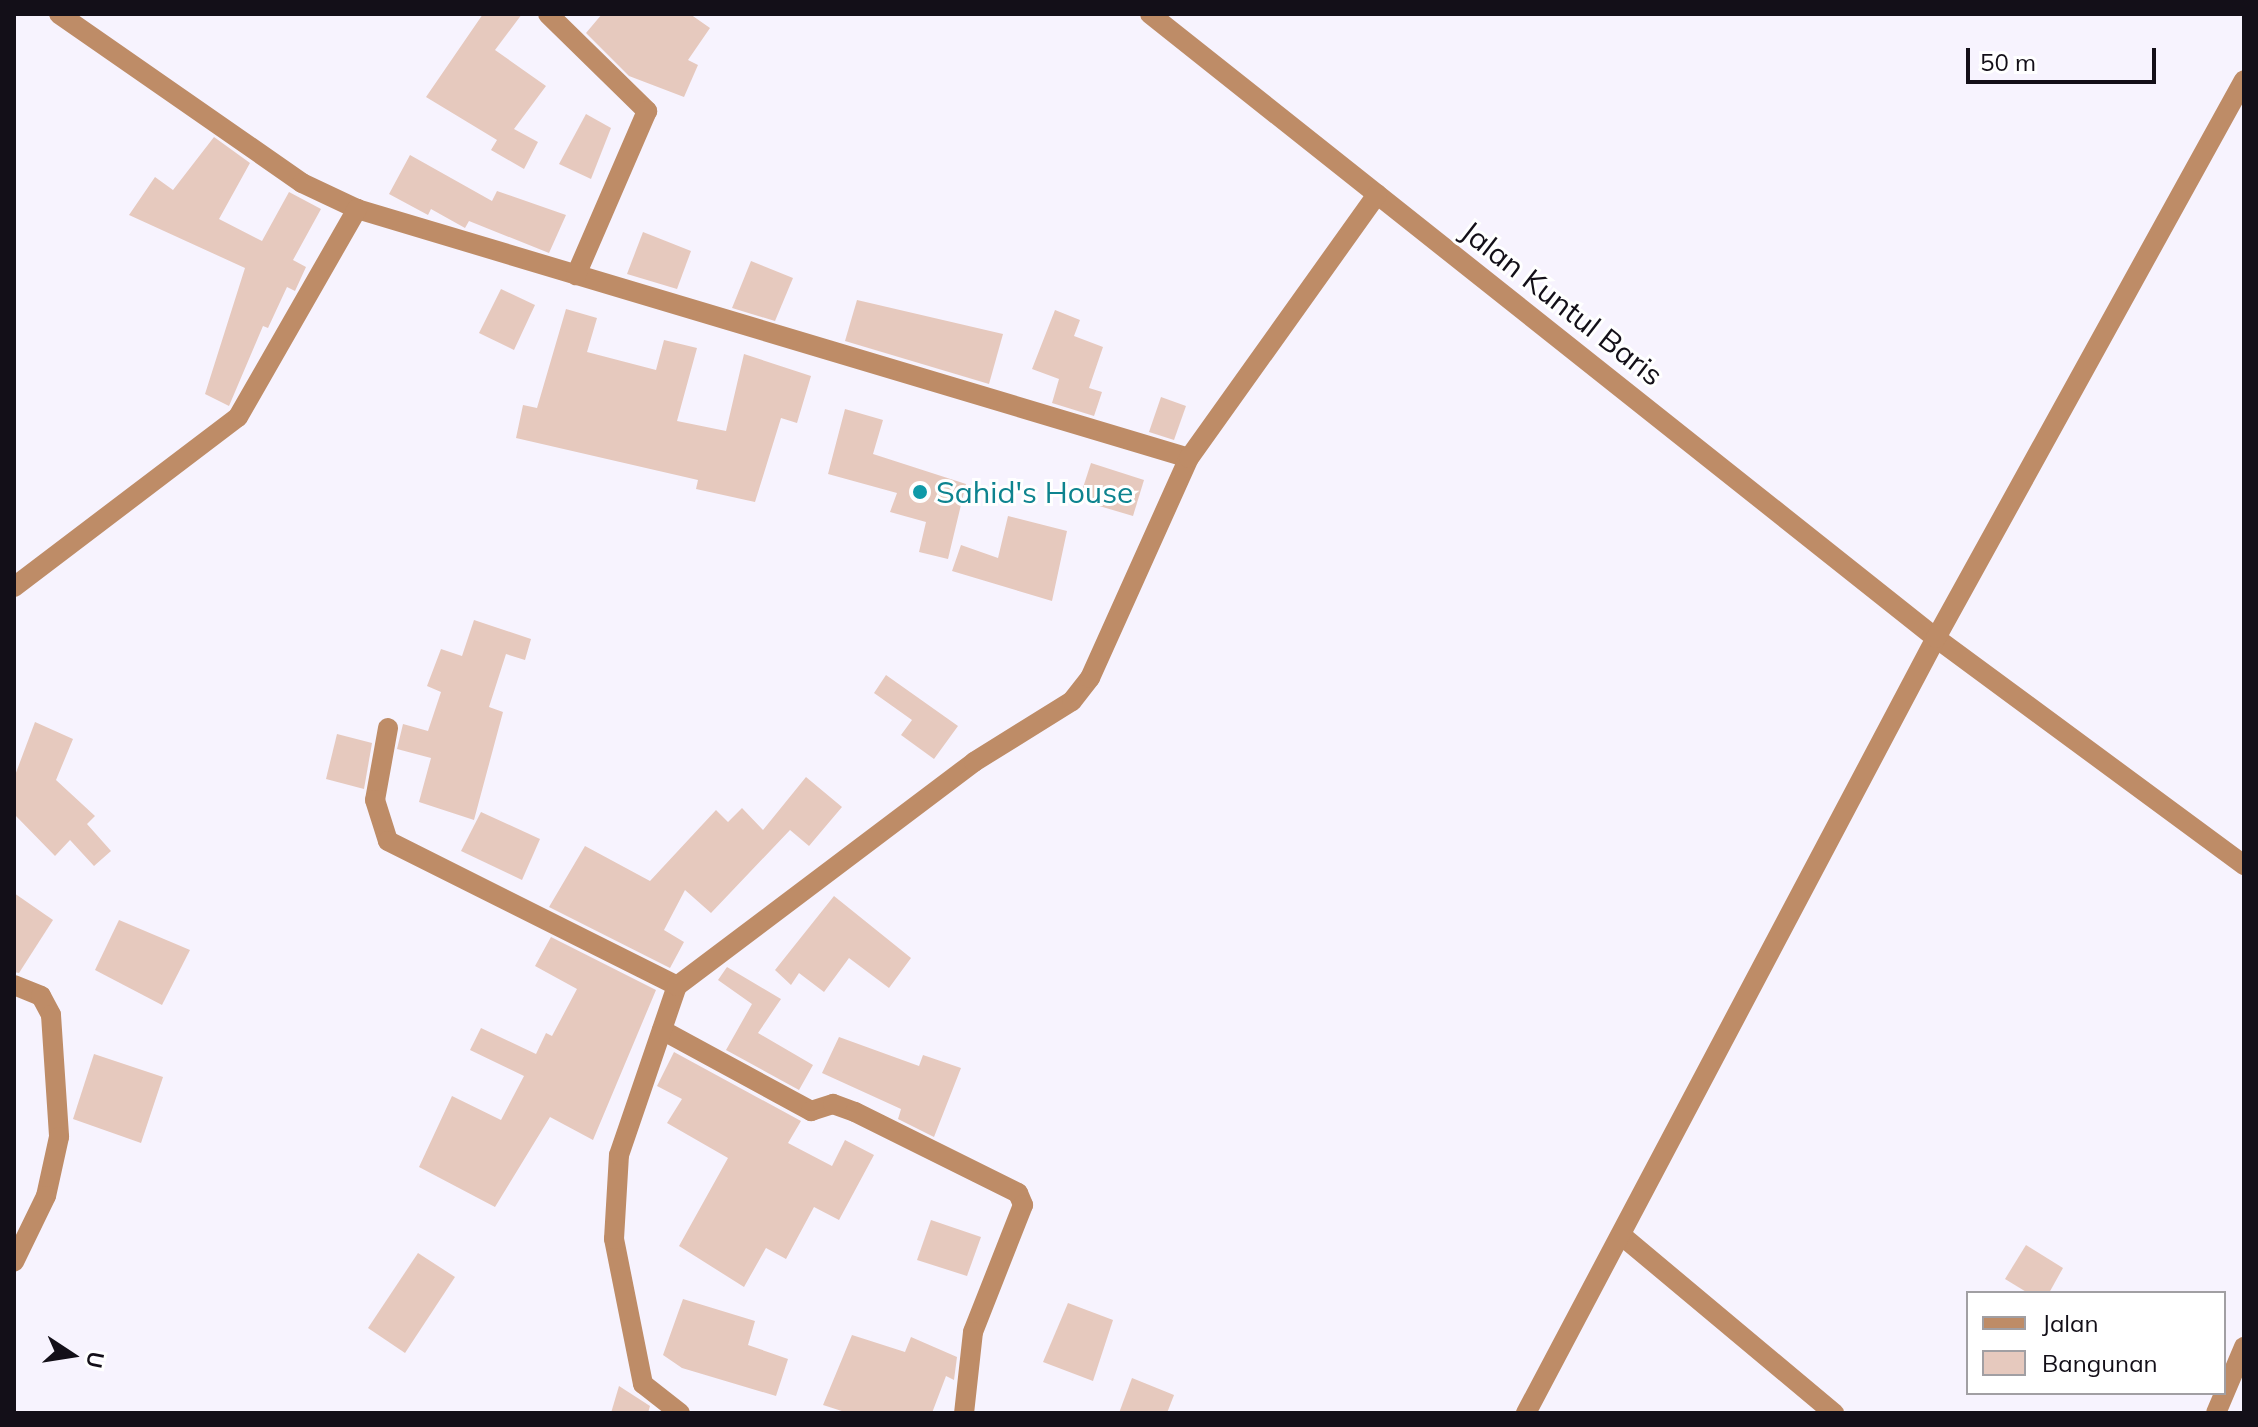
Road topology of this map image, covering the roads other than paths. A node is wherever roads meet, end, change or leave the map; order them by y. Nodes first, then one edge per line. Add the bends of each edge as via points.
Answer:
1 (59, 14) edge
2 (548, 14) edge
3 (1150, 14) edge
4 (2244, 80) edge
5 (1377, 194) junction
6 (357, 209) junction
7 (576, 275) junction
8 (1189, 458) junction
9 (14, 587) edge
10 (1936, 638) junction
11 (388, 728) dead end
12 (2244, 865) edge
13 (14, 985) edge
14 (677, 986) junction
15 (662, 1030) junction
16 (1621, 1235) junction
17 (14, 1262) edge
18 (2244, 1347) edge
19 (2226, 1389) edge
20 (680, 1413) edge
21 (964, 1413) edge
22 (1526, 1413) edge
23 (1834, 1413) edge

1 - 6 street via 302,183
2 - 7 street via 647,111
3 - 5 street, Jalan Kuntul Baris
4 - 10 street
5 - 8 street
5 - 10 street, Jalan Kuntul Baris
6 - 7 street
6 - 9 street via 238,417
7 - 8 street
8 - 14 street via 1090,678 1072,701 974,762
10 - 12 street, Jalan Kuntul Baris
10 - 16 street
11 - 14 street via 375,800 388,841
13 - 17 street via 41,996 51,1015 59,1137 46,1196
14 - 15 street
15 - 20 street via 619,1155 614,1239 643,1384
15 - 21 street via 811,1111 833,1104 855,1112 1018,1193 1023,1205 973,1332
16 - 22 street
16 - 23 street
18 - 19 street

